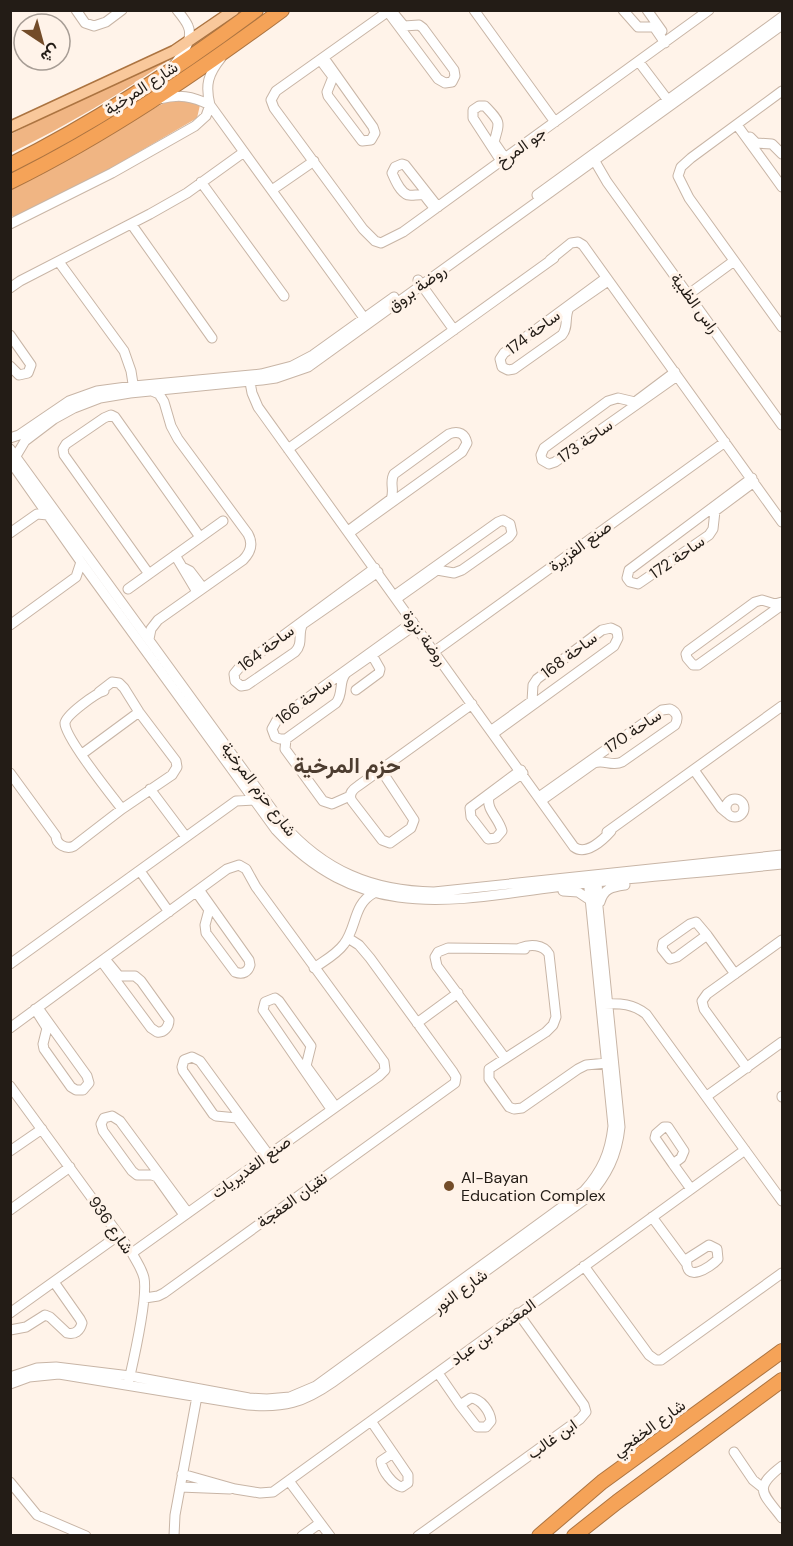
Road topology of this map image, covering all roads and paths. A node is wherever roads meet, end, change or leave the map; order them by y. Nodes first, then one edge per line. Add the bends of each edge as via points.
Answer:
1 (76, 10) edge
2 (122, 10) edge
3 (177, 10) edge
4 (183, 10) edge
5 (256, 10) edge
6 (282, 10) edge
7 (474, 10) edge
8 (623, 10) edge
9 (709, 10) edge
10 (390, 11) edge
11 (649, 13) edge
12 (238, 15) edge
13 (782, 21) edge
14 (412, 26) junction
15 (648, 26) junction
16 (206, 29) junction
17 (408, 38) junction
18 (667, 41) junction
19 (187, 43) junction
20 (227, 51) junction
21 (323, 59) junction
22 (639, 62) junction
23 (165, 76) junction
24 (330, 84) junction
25 (343, 84) junction
26 (783, 91) edge
27 (150, 102) junction
28 (669, 102) junction
29 (210, 105) junction
30 (555, 122) junction
31 (738, 124) junction
32 (10, 127) edge
33 (484, 136) junction
34 (496, 136) junction
35 (765, 144) junction
36 (244, 152) junction
37 (783, 154) edge
38 (760, 157) junction
39 (503, 160) junction
40 (591, 160) junction
41 (314, 161) junction
42 (10, 165) edge
43 (10, 182) edge
44 (201, 182) junction
45 (420, 183) junction
46 (783, 187) edge
47 (272, 190) junction
48 (416, 194) junction
49 (436, 208) junction
50 (10, 225) edge
51 (132, 225) junction
52 (734, 261) junction
53 (59, 262) junction
54 (607, 280) junction
55 (420, 282) junction
56 (10, 288) edge
57 (688, 294) junction
58 (284, 296) dead end
59 (553, 317) junction
60 (566, 321) junction
61 (366, 322) junction
62 (783, 327) edge
63 (454, 330) junction
64 (10, 335) edge
65 (212, 338) dead end
66 (10, 366) edge
67 (676, 374) junction
68 (250, 378) junction
69 (132, 389) junction
70 (176, 389) junction
71 (152, 391) junction
72 (103, 397) junction
73 (621, 399) junction
74 (167, 409) junction
75 (625, 413) junction
76 (109, 416) junction
77 (783, 425) edge
78 (10, 438) edge
79 (725, 442) junction
80 (288, 449) junction
81 (12, 455) edge
82 (753, 480) junction
83 (393, 487) junction
84 (405, 492) junction
85 (38, 500) junction
86 (48, 515) junction
87 (34, 516) junction
88 (700, 517) junction
89 (223, 521) dead end
90 (713, 521) junction
91 (783, 522) edge
92 (349, 532) junction
93 (10, 533) edge
94 (200, 537) junction
95 (175, 555) junction
96 (446, 559) junction
97 (81, 562) junction
98 (376, 570) junction
99 (450, 573) junction
100 (149, 574) junction
101 (76, 577) junction
102 (93, 579) junction
103 (128, 589) dead end
104 (200, 590) junction
105 (395, 598) junction
106 (768, 601) junction
107 (783, 604) edge
108 (769, 615) junction
109 (135, 619) junction
110 (158, 620) junction
111 (414, 624) junction
112 (10, 625) edge
113 (290, 630) junction
114 (300, 637) junction
115 (149, 639) junction
116 (435, 651) junction
117 (372, 655) junction
118 (331, 681) junction
119 (342, 686) junction
120 (356, 690) dead end
121 (533, 691) junction
122 (546, 695) junction
123 (473, 705) junction
124 (783, 706) edge
125 (139, 712) junction
126 (493, 732) junction
127 (286, 739) junction
128 (608, 749) junction
129 (82, 754) junction
130 (609, 763) junction
131 (696, 769) junction
132 (522, 772) junction
133 (10, 773) edge
134 (379, 773) junction
135 (241, 780) junction
136 (150, 789) junction
137 (350, 796) junction
138 (541, 798) junction
139 (255, 800) junction
140 (236, 801) junction
141 (478, 801) junction
142 (489, 808) junction
143 (122, 809) junction
144 (727, 809) dead end
145 (186, 837) junction
146 (783, 855) edge
147 (783, 864) edge
148 (140, 871) junction
149 (651, 877) junction
150 (593, 879) junction
151 (354, 886) junction
152 (537, 890) junction
153 (198, 892) junction
154 (374, 893) junction
155 (590, 900) junction
156 (360, 904) junction
157 (598, 907) junction
158 (170, 912) junction
159 (220, 918) junction
160 (207, 919) junction
161 (707, 935) junction
162 (348, 938) junction
163 (783, 940) edge
164 (104, 961) junction
165 (10, 964) edge
166 (315, 968) junction
167 (735, 974) junction
168 (128, 976) junction
169 (123, 990) junction
170 (458, 993) junction
171 (604, 1004) junction
172 (37, 1009) junction
173 (417, 1023) junction
174 (10, 1028) edge
175 (46, 1035) junction
176 (58, 1035) junction
177 (783, 1042) edge
178 (309, 1055) junction
179 (295, 1057) junction
180 (505, 1058) junction
181 (607, 1063) junction
182 (747, 1068) junction
183 (10, 1086) edge
184 (707, 1096) junction
185 (232, 1105) junction
186 (333, 1108) junction
187 (227, 1116) junction
188 (42, 1129) junction
189 (745, 1150) junction
190 (10, 1151) edge
191 (266, 1155) junction
192 (150, 1162) junction
193 (673, 1164) dead end
194 (70, 1167) junction
195 (147, 1175) junction
196 (691, 1189) junction
197 (783, 1201) edge
198 (10, 1210) edge
199 (186, 1214) junction
200 (652, 1217) junction
201 (119, 1235) junction
202 (132, 1253) junction
203 (686, 1263) dead end
204 (584, 1266) junction
205 (783, 1273) edge
206 (54, 1282) junction
207 (145, 1298) junction
208 (425, 1311) junction
209 (10, 1313) edge
210 (518, 1313) junction
211 (10, 1330) edge
212 (783, 1351) edge
213 (438, 1373) junction
214 (10, 1377) edge
215 (783, 1380) edge
216 (128, 1381) junction
217 (10, 1384) edge
218 (198, 1393) junction
219 (460, 1405) dead end
220 (371, 1421) junction
221 (734, 1452) dead end
222 (393, 1453) dead end
223 (783, 1466) edge
224 (182, 1474) junction
225 (290, 1481) junction
226 (10, 1482) edge
227 (180, 1487) junction
228 (763, 1488) junction
229 (235, 1489) junction
230 (783, 1518) edge
231 (320, 1523) junction
232 (86, 1536) edge
233 (174, 1536) edge
234 (302, 1536) edge
235 (330, 1536) edge
236 (418, 1536) edge
237 (539, 1536) edge
238 (574, 1536) edge

1 - 2 street via 94,26
3 - 19 street via 189,28
4 - 16 street via 196,26
5 - 12 highway, شارع المرخية
6 - 20 highway, شارع المرخية
7 - 30 street
8 - 15 street via 638,27
9 - 18 street, جو المرخ
10 - 14 street via 401,24
10 - 17 street
10 - 21 street, جو المرخ
11 - 15 street
11 - 18 street
12 - 16 main road, شارع المرخية
12 - 23 highway, شارع المرخية
13 - 28 street, روضة بروق
14 - 17 street
14 - 17 street via 423,28 454,70 452,82 441,81
15 - 18 street
16 - 19 main road, شارع المرخية
18 - 22 street, جو المرخ
19 - 23 street
19 - 32 main road, شارع المرخية
20 - 27 highway, شارع المرخية
20 - 29 street via 210,73
21 - 24 street via 332,75
21 - 25 street
21 - 41 street, جو المرخ via 279,94 276,109
22 - 28 street
22 - 30 street, جو المرخ
23 - 42 highway, شارع المرخية
24 - 25 street
24 - 25 street via 328,96 359,138 368,142 375,136 375,130
26 - 31 street
27 - 29 street via 190,96
27 - 43 highway, شارع المرخية via 60,157
28 - 40 street, روضة بروق
29 - 36 street
29 - 50 street via 206,116 195,126 112,174
30 - 39 street, جو المرخ
31 - 35 street via 754,142
31 - 38 street
31 - 52 street via 691,158 678,173 689,198
33 - 34 street
33 - 34 street via 472,115 479,105 487,108 499,124
33 - 39 street
34 - 39 street via 495,145
35 - 37 street via 776,146
35 - 38 street
36 - 44 street
36 - 47 street
38 - 46 street
39 - 49 street, جو المرخ
40 - 55 street, روضة بروق
40 - 57 street, راس الظبية
41 - 47 street
41 - 49 street, جو المرخ via 363,229 381,243
44 - 51 street
44 - 58 street
45 - 48 street
45 - 48 street via 405,165 393,170 403,191
45 - 49 street
47 - 61 street
48 - 49 street via 426,196
51 - 53 street
51 - 65 street
52 - 57 street
52 - 62 street
53 - 56 street
53 - 69 street via 121,347 129,364
54 - 59 street, ساحة 174
54 - 60 street, ساحة 174 via 569,309
54 - 63 street via 584,245 575,242
54 - 67 street
55 - 61 street, روضة بروق
55 - 63 street
57 - 77 street, راس الظبية
59 - 60 street
59 - 60 street, ساحة 174 via 501,356 502,367 514,369 562,335
61 - 68 street, روضة بروق via 308,367 276,378
63 - 80 street
64 - 66 street via 31,365 28,373 19,375
67 - 73 street, ساحة 173 via 635,402
67 - 75 street, ساحة 173
67 - 79 street
68 - 69 street, روضة بروق
68 - 70 street, روضة بروق
68 - 80 street, روضة نزوة via 258,407
69 - 71 street, روضة بروق
69 - 72 street via 102,394
69 - 78 street, روضة بروق via 97,391 76,398
70 - 71 street, روضة بروق
70 - 74 street via 169,397
71 - 74 street via 162,398
72 - 76 street
72 - 81 street via 54,419
73 - 75 street
73 - 75 street, ساحة 173 via 608,401 547,446 541,458 546,464 555,462
74 - 104 street via 174,433 250,538 250,551 243,560
76 - 94 street via 117,419
76 - 100 street via 66,444 63,453
79 - 82 street
79 - 116 street, صنع الفزيرة
80 - 92 street, روضة نزوة
81 - 85 street, شارع حزم المرخية
81 - 109 street, شارع حزم المرخية
82 - 88 street, ساحة 172
82 - 90 street, ساحة 172 via 716,509
82 - 91 street
83 - 84 street
83 - 84 street via 392,477 397,471 449,434 463,435 465,448
83 - 92 street via 387,503
84 - 92 street
85 - 86 street, شارع حزم المرخية
85 - 87 street
86 - 87 street
86 - 97 street, شارع حزم المرخية
87 - 93 street
88 - 90 street
88 - 90 street, ساحة 172 via 628,570 630,582 642,582 709,535
89 - 94 street
92 - 98 street, روضة نزوة
94 - 95 street
95 - 100 street
95 - 104 street via 184,574
96 - 99 street
96 - 99 street via 498,522 510,524 509,537 462,570
96 - 105 street
97 - 101 street
97 - 102 street, شارع حزم المرخية
98 - 105 street, روضة نزوة
98 - 113 street, ساحة 164
98 - 114 street, ساحة 164 via 303,624
99 - 105 street via 437,570
100 - 103 street
101 - 102 street
101 - 112 street
102 - 135 street, شارع حزم المرخية
104 - 110 street
105 - 111 street, روضة نزوة
106 - 107 street
106 - 108 street
106 - 108 street via 755,602 688,651 687,658 698,665
107 - 108 street
109 - 110 street via 146,623
109 - 115 street, شارع حزم المرخية
110 - 115 street
111 - 116 street, روضة نزوة
111 - 117 street, ساحة 166
111 - 118 street, ساحة 166
113 - 114 street
113 - 114 street, ساحة 164 via 235,671 238,684 247,685 295,652
115 - 150 street, شارع حزم المرخية via 282,824 315,855 351,877 394,890 434,892
116 - 123 street, روضة نزوة
117 - 119 street, ساحة 166 via 344,675
117 - 120 street via 379,673
118 - 119 street
118 - 127 street, ساحة 166 via 274,723 275,737
119 - 127 street, ساحة 166 via 336,703
121 - 122 street
121 - 122 street, ساحة 168 via 537,679 602,630 617,631 614,646
121 - 126 street, ساحة 168 via 529,704
122 - 126 street, ساحة 168
123 - 126 street, روضة نزوة
123 - 134 street
124 - 131 street, روضة نزوة
125 - 129 street
125 - 129 street via 117,688 99,692 74,709 61,719 61,728
125 - 136 street via 177,764 174,773
126 - 132 street, روضة نزوة
127 - 137 street via 285,749 323,801 332,804
128 - 130 street
128 - 130 street, ساحة 170 via 662,710 676,713 677,721 671,728 620,763
128 - 138 street, ساحة 170
129 - 143 street
130 - 138 street, ساحة 170 via 594,763
131 - 138 street, روضة نزوة via 582,851 574,847
131 - 144 street
132 - 138 street, روضة نزوة
132 - 141 street
132 - 142 street via 489,797
133 - 143 street via 56,836 68,842 81,839
134 - 134 street via 410,820 406,828 390,838 382,835 357,798 359,790
134 - 137 street via 354,788
134 - 137 street via 414,820 408,831 390,843 384,842
135 - 139 street, شارع حزم المرخية
135 - 140 street
136 - 143 street
136 - 145 street
139 - 140 street
139 - 151 street, شارع حزم المرخية via 276,830 309,861
140 - 145 street
141 - 142 street
141 - 142 street via 470,814 486,837 492,839 500,836 502,828
145 - 148 street
146 - 150 street, شارع حزم المرخية
147 - 149 street, شارع حزم المرخية
148 - 158 street
148 - 165 street
149 - 150 street, شارع حزم المرخية
149 - 157 street via 607,889
150 - 152 street, شارع حزم المرخية
150 - 155 street, شارع النور
150 - 157 street, شارع النور
151 - 154 street, شارع حزم المرخية
151 - 156 street
152 - 154 street, شارع حزم المرخية via 416,900
152 - 155 street via 572,891
153 - 158 street, صنع الغديريات
153 - 159 street
153 - 160 street via 209,910
153 - 166 street, صنع الغديريات via 231,867 243,867
154 - 156 street
155 - 171 street, شارع النور
156 - 162 street
157 - 171 street, شارع النور
158 - 164 street, صنع الغديريات
159 - 160 street
159 - 160 street via 249,960 249,969 243,974 232,969 206,933
161 - 161 street via 698,923 692,923 663,943 662,949 673,959
161 - 167 street
162 - 166 street
162 - 173 street, نقيان العفجة via 365,951
163 - 167 street
164 - 168 street via 117,975
164 - 169 street
164 - 172 street, صنع الغديريات
166 - 186 street, صنع الغديريات via 368,1041 381,1066 369,1081
167 - 182 street via 707,994 702,1003
168 - 169 street
168 - 169 street via 141,981 169,1020 168,1027 160,1032 153,1030
170 - 173 street
170 - 180 street
170 - 180 street via 441,965 442,956 447,953 461,949 520,948 543,953 554,1004 552,1022 544,1033
171 - 181 street, شارع النور
171 - 184 street via 633,1006 646,1014
171 - 208 street, شارع النور via 620,1127 612,1164 602,1181 577,1206
172 - 174 street, صنع الغديريات
172 - 175 street via 46,1025
172 - 176 street
173 - 207 street, نقيان العفجة via 443,1059 450,1078 447,1085 164,1293
175 - 176 street
175 - 176 street via 44,1049 71,1087 83,1090 89,1079
177 - 182 street
178 - 179 street
178 - 179 street via 309,1042 279,1001 270,999 263,1010
178 - 186 street via 306,1066
179 - 186 street
180 - 181 street via 492,1066 489,1079 506,1101 518,1106 586,1065
181 - 208 street, شارع النور via 613,1126 606,1160 596,1177 573,1200
182 - 184 street
183 - 188 street, شارع 936
184 - 189 street
185 - 187 street
185 - 187 street via 200,1061 192,1057 184,1060 183,1071 213,1114
185 - 191 street
186 - 191 street, صنع الغديريات
187 - 191 street via 235,1117
188 - 190 street
188 - 194 street, شارع 936
189 - 196 street, المعتمد بن عباد
189 - 197 street
191 - 199 street, صنع الغديريات
192 - 195 street
192 - 195 street via 116,1117 108,1116 102,1121 103,1131 132,1170 137,1175
192 - 199 street
193 - 196 street
194 - 198 street
194 - 201 street, شارع 936
195 - 199 street via 157,1178
196 - 200 street, المعتمد بن عباد
199 - 202 street, صنع الغديريات
200 - 203 street
200 - 204 street, المعتمد بن عباد
201 - 202 street, شارع 936
201 - 206 street
202 - 207 street, شارع 936 via 144,1278
204 - 205 street via 656,1360 664,1359
204 - 210 street, المعتمد بن عباد
206 - 209 street
206 - 211 street via 82,1323 79,1330 67,1333 54,1313 46,1309 24,1326
207 - 216 street, شارع 936
208 - 218 street, شارع النور via 303,1393 279,1399
210 - 213 street, المعتمد بن عباد
210 - 236 street, ابن غالب via 586,1412
212 - 237 highway, شارع الخفجي via 602,1482
213 - 219 street
213 - 220 street, المعتمد بن عباد
214 - 216 street, شارع النور via 37,1368 56,1367
215 - 238 highway
216 - 217 street, شارع النور via 48,1374
216 - 218 street, شارع النور
218 - 224 street
220 - 222 street
220 - 225 street, المعتمد بن عباد
221 - 228 street
223 - 228 street via 767,1478
224 - 227 street
224 - 229 street, المعتمد بن عباد
225 - 229 street, المعتمد بن عباد via 266,1494
225 - 231 street
226 - 232 street via 37,1515
227 - 229 street, المعتمد بن عباد
227 - 233 street
228 - 230 street
231 - 234 street
231 - 235 street

